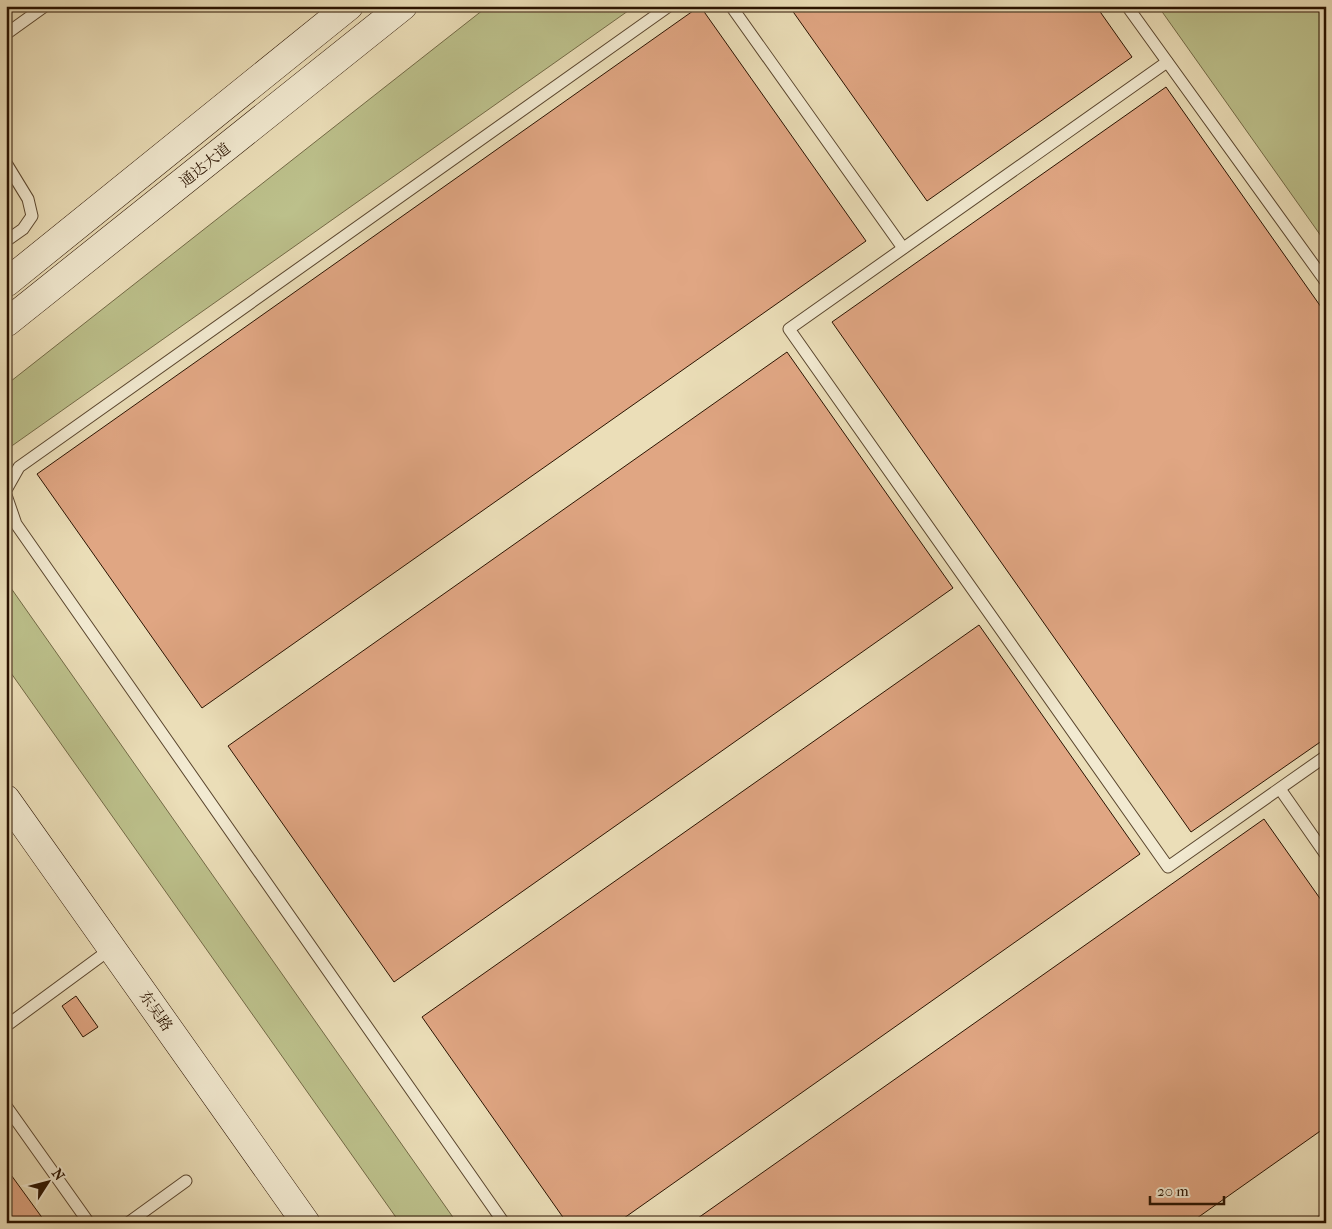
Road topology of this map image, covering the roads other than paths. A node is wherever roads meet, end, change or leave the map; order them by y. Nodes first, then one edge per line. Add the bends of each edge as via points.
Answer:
1 (45, 6) edge
2 (348, 6) edge
3 (404, 6) edge
4 (669, 6) edge
5 (731, 6) edge
6 (1127, 6) edge
7 (6, 34) edge
8 (1167, 62) junction
9 (6, 163) edge
10 (6, 241) edge
11 (903, 248) junction
12 (1326, 282) edge
13 (6, 283) edge
14 (6, 323) edge
15 (6, 490) edge
16 (6, 495) edge
17 (1326, 756) edge
18 (1280, 789) junction
19 (6, 799) edge
20 (1326, 855) edge
21 (112, 948) junction
22 (6, 1026) edge
23 (6, 1106) edge
24 (186, 1181) dead end
25 (1326, 1219) edge
26 (89, 1223) edge
27 (128, 1223) edge
28 (306, 1223) edge
29 (504, 1223) edge
30 (1320, 1223) edge

1 - 7 lane
2 - 13 main road
3 - 14 main road, 通达大道
4 - 15 lane via 19,467
5 - 11 lane
6 - 8 lane
8 - 11 lane
8 - 12 lane
9 - 10 lane via 28,199 32,216 23,229
11 - 18 lane via 788,329 1168,867
16 - 29 lane via 16,524
17 - 18 lane
18 - 20 lane
19 - 21 main road, 东吴路
21 - 22 lane
21 - 28 main road, 东吴路
23 - 26 lane
24 - 27 lane
25 - 30 lane

